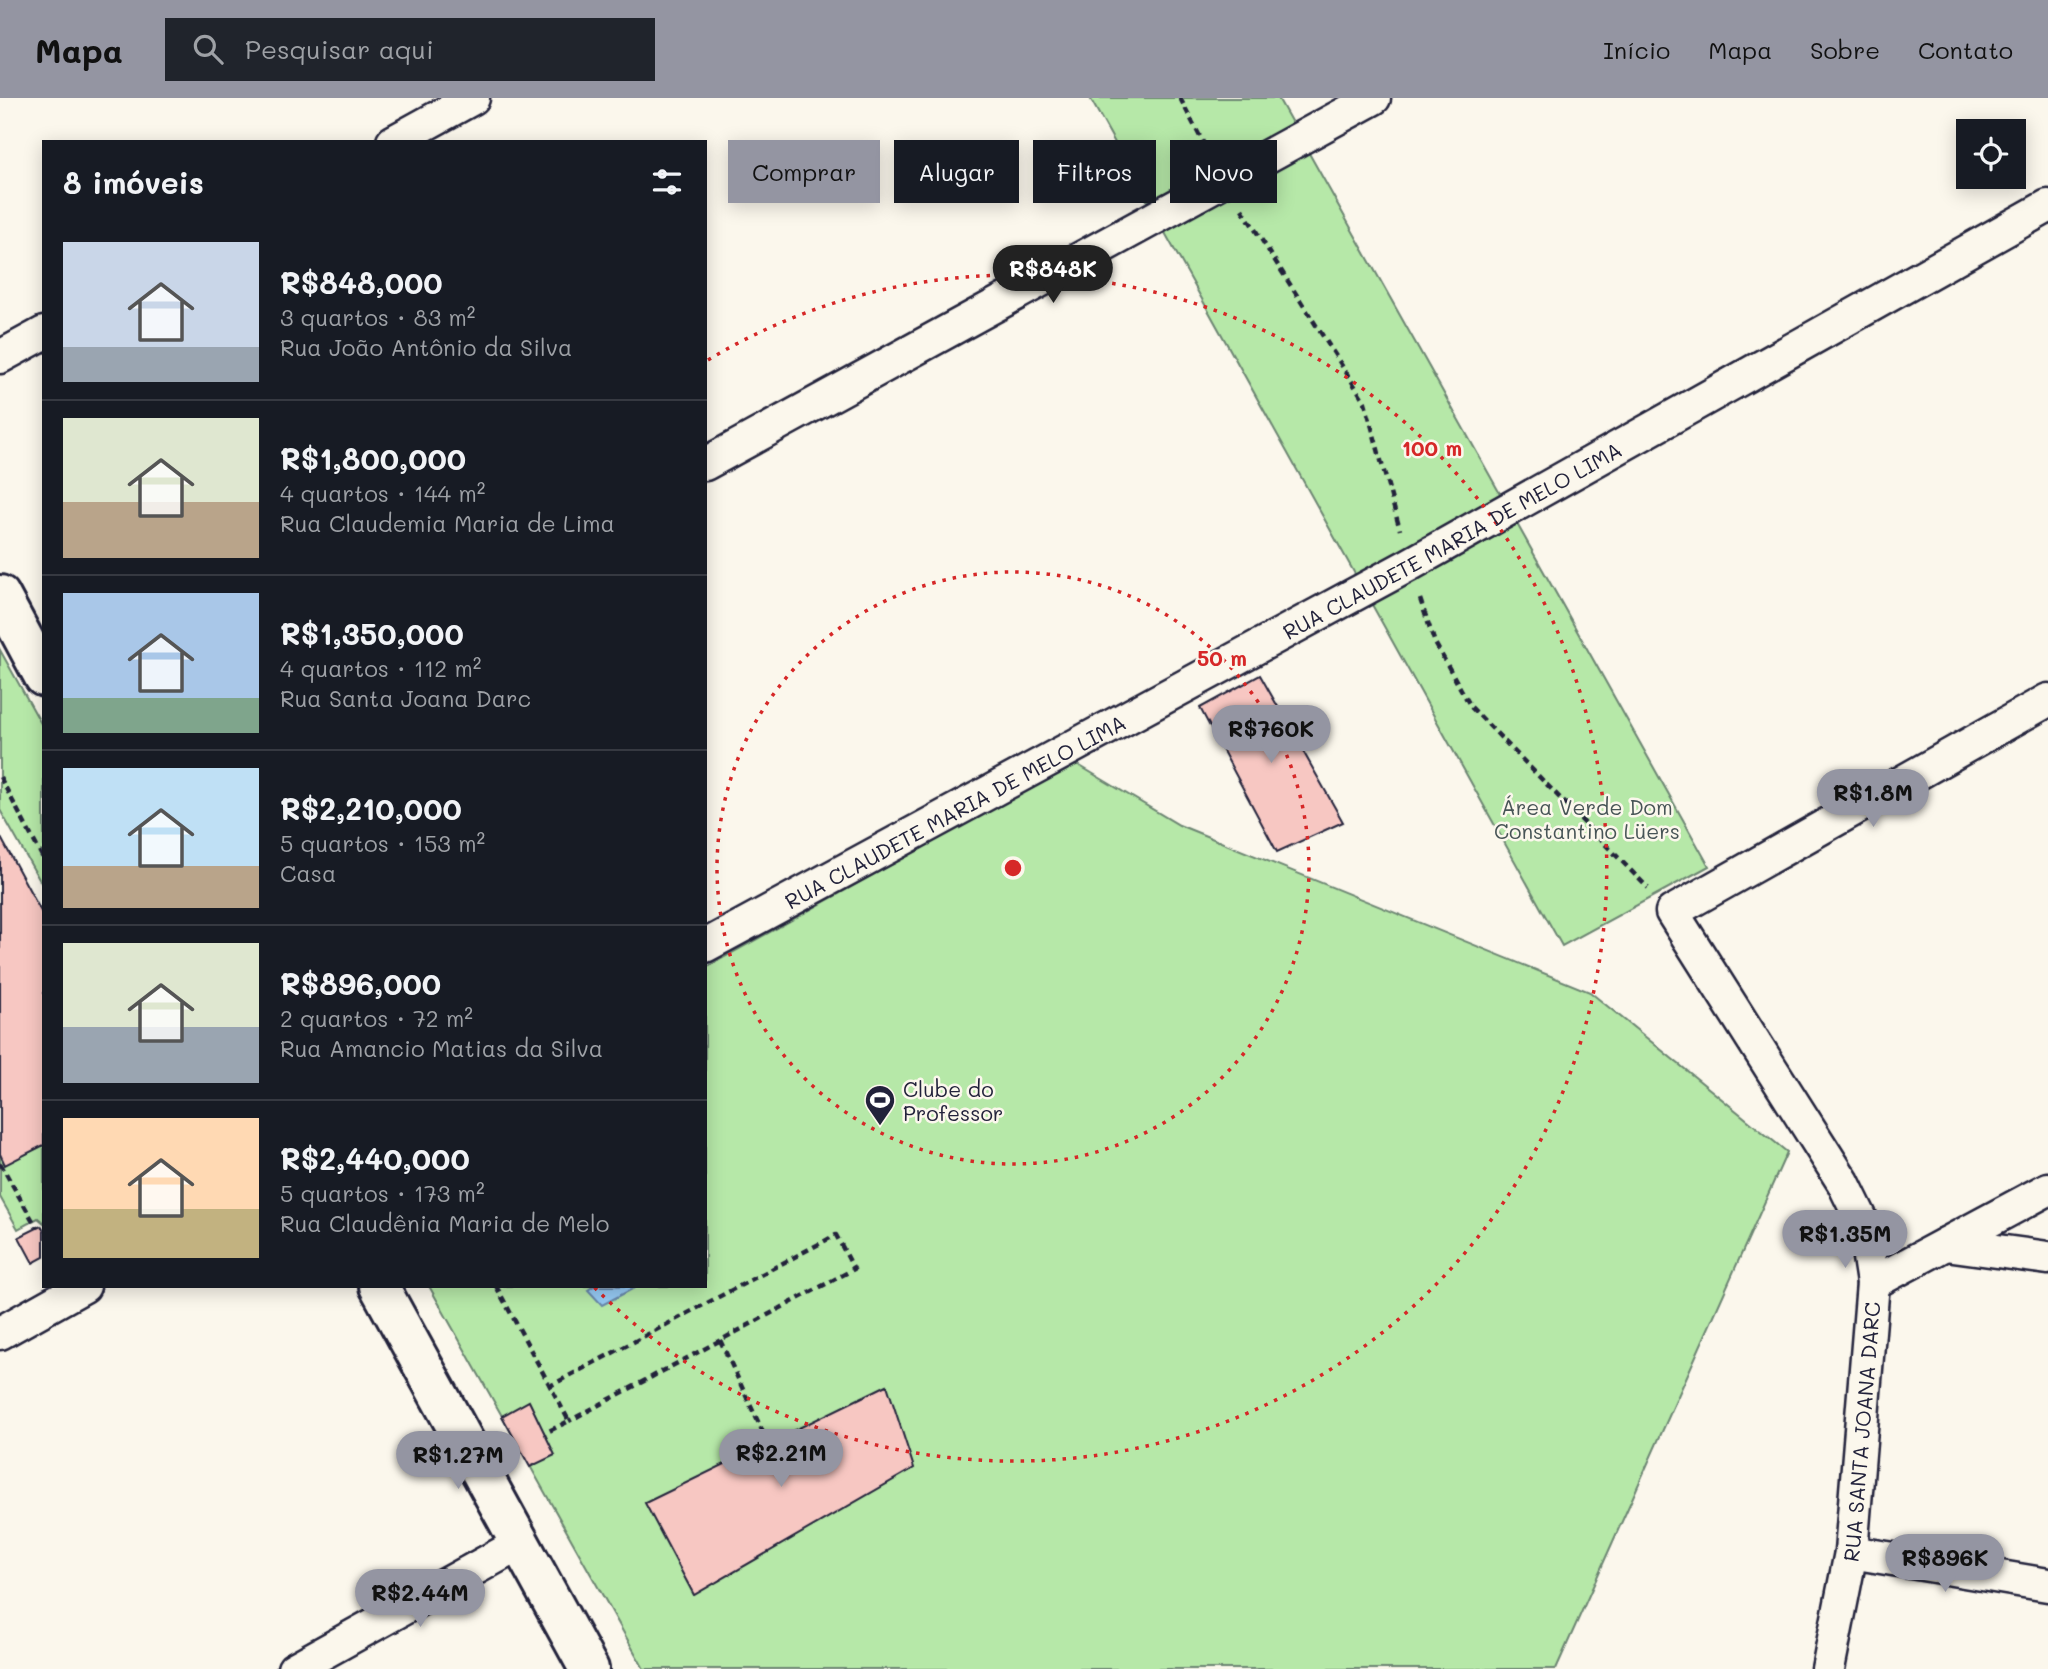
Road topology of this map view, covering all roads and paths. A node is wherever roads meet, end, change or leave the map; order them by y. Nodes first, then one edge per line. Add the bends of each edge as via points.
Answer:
1 (473, 98) edge
2 (1180, 98) edge
3 (1374, 98) edge
4 (397, 140) edge
5 (1202, 140) edge
6 (1277, 152) edge
7 (1184, 203) edge
8 (1238, 203) edge
9 (2048, 206) edge
10 (42, 334) edge
11 (0, 357) edge
12 (707, 463) edge
13 (1409, 565) junction
14 (0, 595) edge
15 (42, 673) edge
16 (2048, 700) edge
17 (0, 777) edge
18 (42, 856) edge
19 (1672, 912) junction
20 (707, 945) edge
21 (0, 1163) edge
22 (2048, 1189) edge
23 (37, 1227) dead end
24 (1946, 1244) junction
25 (2048, 1258) edge
26 (1873, 1283) junction
27 (80, 1288) edge
28 (380, 1288) edge
29 (497, 1288) edge
30 (0, 1333) edge
31 (720, 1340) junction
32 (548, 1387) junction
33 (569, 1421) junction
34 (545, 1433) dead end
35 (768, 1443) dead end
36 (521, 1543) junction
37 (1851, 1552) junction
38 (2048, 1585) edge
39 (294, 1669) edge
40 (589, 1669) edge
41 (1828, 1669) edge

1 - 4 street
2 - 5 path
3 - 6 street
7 - 12 street
8 - 13 path via 1365,402
9 - 13 street, RUA CLAUDETE MARIA DE MELO LIMA
10 - 11 street
13 - 19 path via 1435,643 1471,707
13 - 20 street, RUA CLAUDETE MARIA DE MELO LIMA
14 - 15 street
16 - 19 street
17 - 18 path
19 - 26 street, RUA SANTA JOANA DARC via 1843,1182 1864,1225
21 - 23 path
22 - 24 street
24 - 25 street
24 - 26 street
26 - 37 street, RUA SANTA JOANA DARC
27 - 30 street
28 - 36 street
29 - 32 path
31 - 32 path via 853,1269 836,1235
31 - 33 path
31 - 35 path
32 - 33 path
33 - 34 path
36 - 39 street
36 - 40 street
37 - 38 street
37 - 41 street, RUA SANTA JOANA DARC

